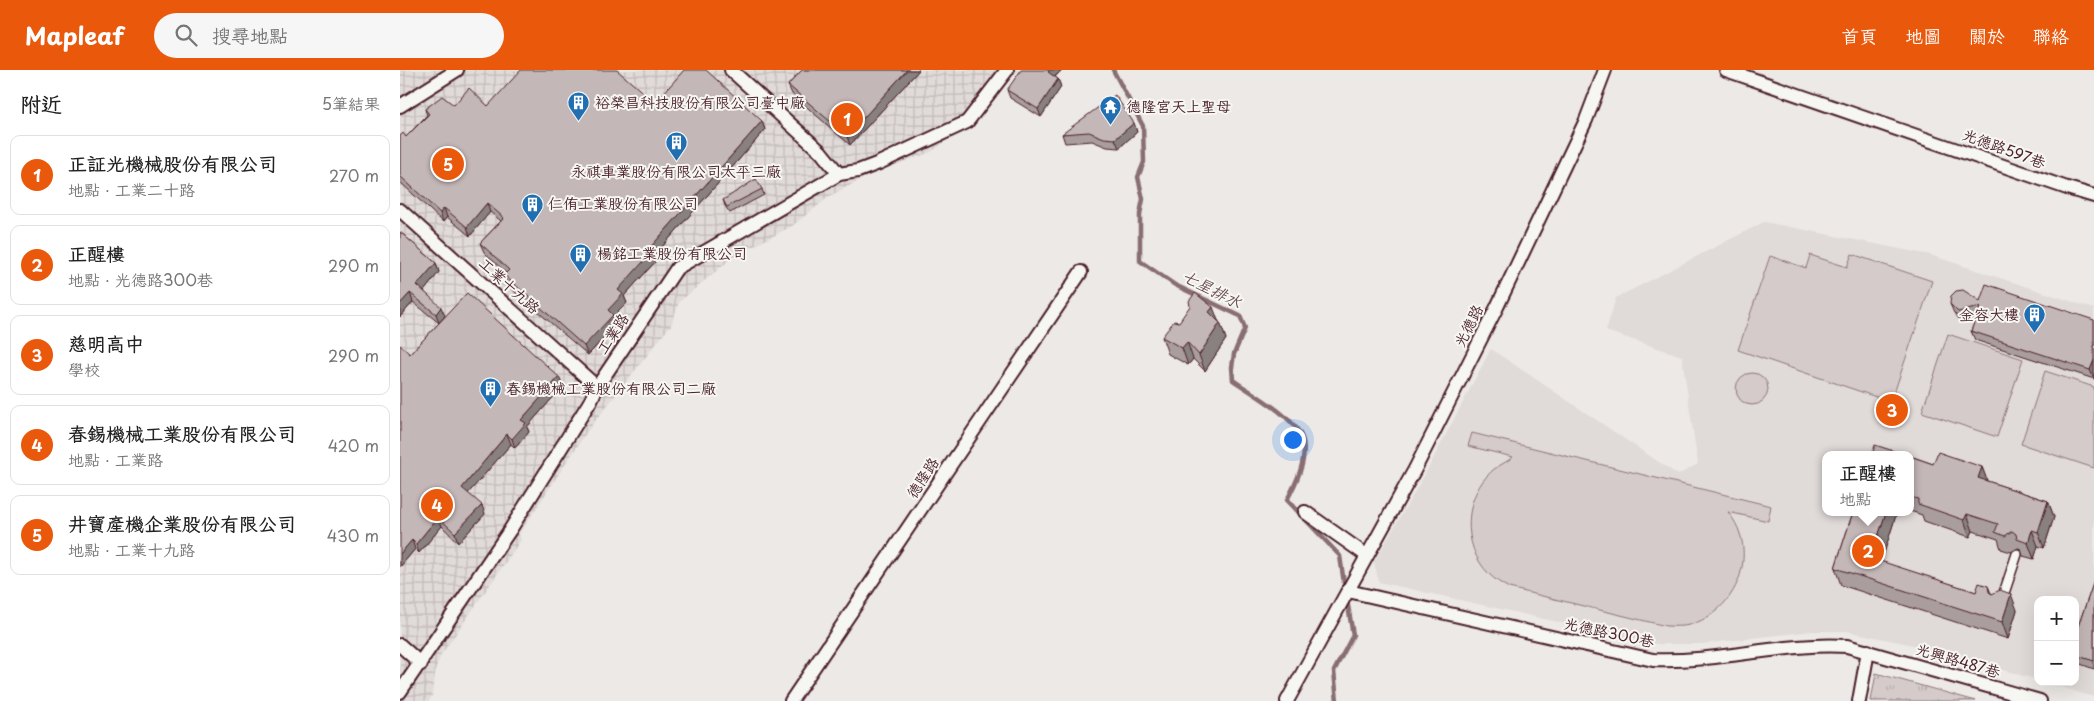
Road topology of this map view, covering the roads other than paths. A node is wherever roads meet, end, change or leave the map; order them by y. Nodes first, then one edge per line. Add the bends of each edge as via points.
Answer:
1 (457, 70) edge
2 (731, 70) edge
3 (1007, 70) edge
4 (1605, 70) edge
5 (1726, 70) edge
6 (400, 106) edge
7 (839, 174) junction
8 (2094, 196) edge
9 (400, 210) edge
10 (1080, 272) dead end
11 (597, 387) junction
12 (1305, 512) dead end
13 (2017, 554) edge
14 (1366, 555) junction
15 (1348, 591) junction
16 (2000, 605) edge
17 (400, 645) edge
18 (1868, 651) junction
19 (421, 664) junction
20 (400, 692) edge
21 (791, 701) edge
22 (1287, 701) edge
23 (1859, 701) edge
24 (2040, 701) edge

1 - 6 street
2 - 7 street via 821,152
3 - 7 street, 工業路 via 967,122 872,166
4 - 14 street, 光德路 via 1586,120 1497,307 1415,469
5 - 8 street, 光德路597巷
7 - 11 street, 工業路 via 677,268
9 - 11 street, 工業十九路
10 - 21 street, 德隆路
11 - 19 street, 工業路 via 510,530
12 - 14 street
13 - 16 street
14 - 15 street, 光德路
15 - 18 street, 光德路300巷 via 1653,660 1833,645
15 - 22 street, 光德路
17 - 19 street
18 - 23 street
18 - 24 street, 光興路487巷
19 - 20 street, 工業路

